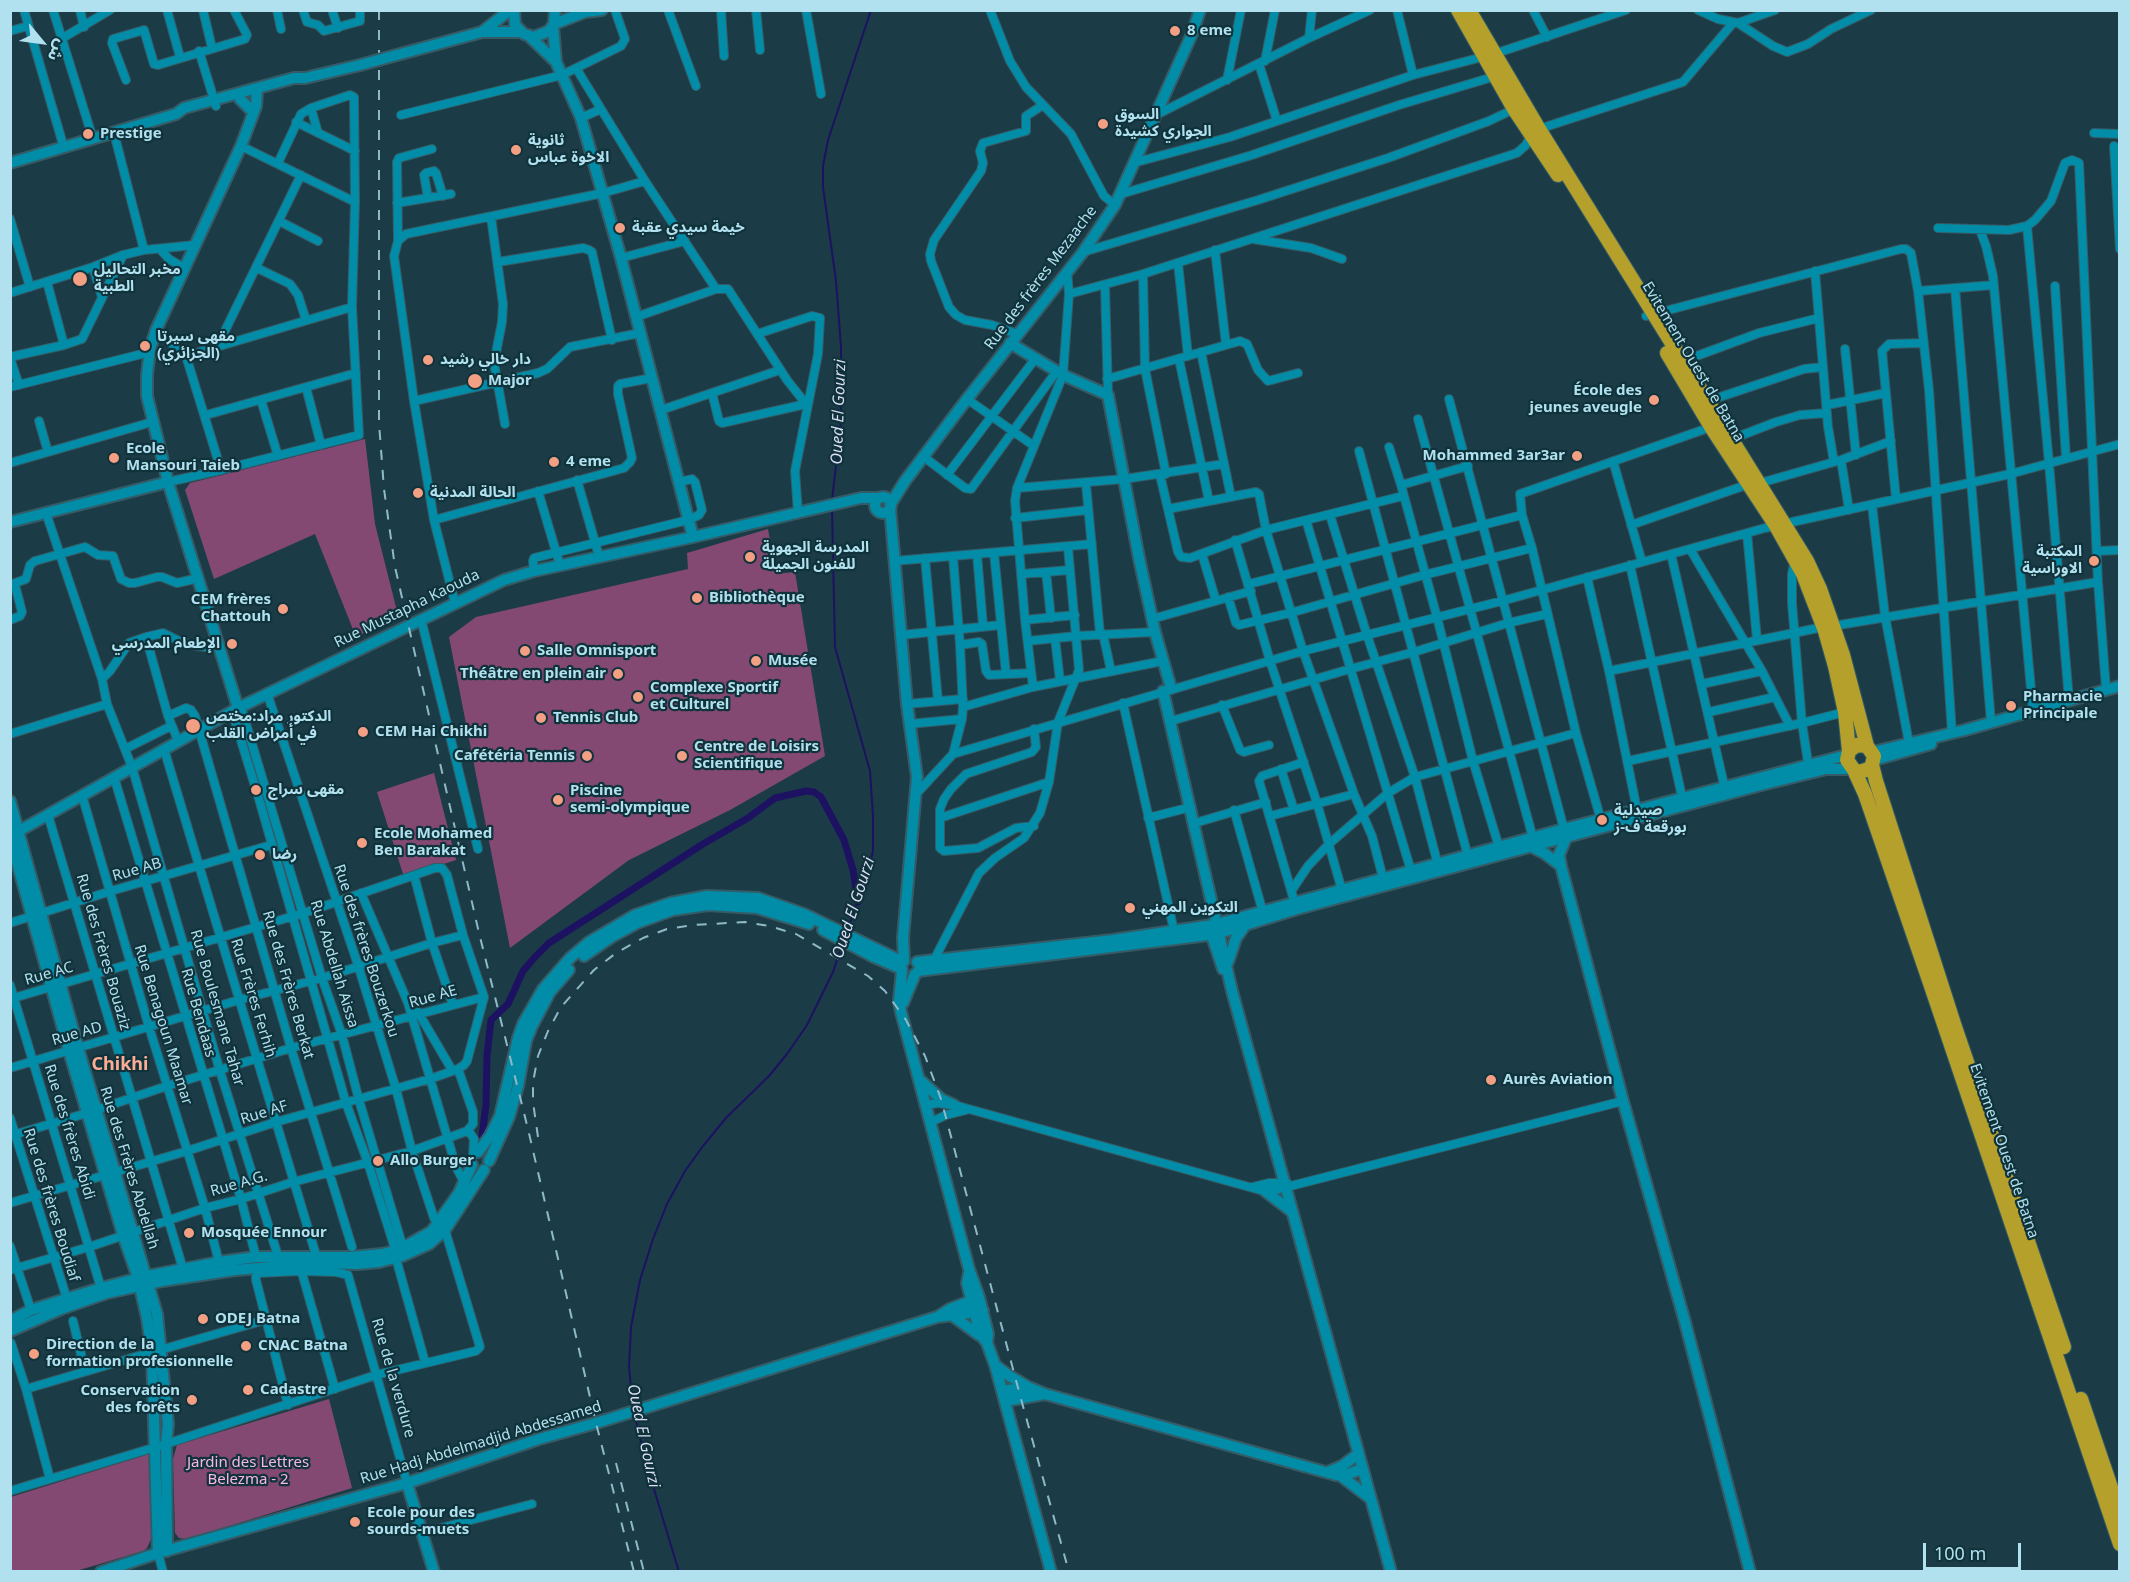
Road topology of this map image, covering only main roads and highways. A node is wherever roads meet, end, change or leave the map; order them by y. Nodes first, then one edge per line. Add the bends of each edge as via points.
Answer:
1 (512, 10) edge
2 (555, 10) edge
3 (602, 10) edge
4 (1200, 10) edge
5 (1458, 10) edge
6 (1469, 10) edge
7 (582, 11) edge
8 (553, 25) junction
9 (482, 32) junction
10 (525, 34) junction
11 (1490, 55) junction
12 (556, 62) junction
13 (305, 78) junction
14 (251, 100) junction
15 (1535, 132) junction
16 (10, 163) edge
17 (1650, 315) junction
18 (1010, 343) junction
19 (168, 482) junction
20 (1754, 483) junction
21 (850, 500) junction
22 (886, 502) junction
23 (877, 510) junction
24 (10, 522) edge
25 (1781, 525) junction
26 (891, 536) junction
27 (693, 537) junction
28 (1828, 626) junction
29 (2120, 686) edge
30 (2120, 692) edge
31 (237, 709) junction
32 (1871, 756) junction
33 (1851, 761) junction
34 (10, 801) edge
35 (1683, 802) junction
36 (13, 834) edge
37 (1565, 834) junction
38 (1532, 842) junction
39 (1545, 843) junction
40 (1469, 860) junction
41 (1560, 861) junction
42 (1412, 875) junction
43 (1343, 893) junction
44 (1263, 915) junction
45 (1246, 924) junction
46 (825, 927) junction
47 (1215, 930) junction
48 (904, 933) junction
49 (1175, 936) junction
50 (875, 952) junction
51 (909, 966) junction
52 (1228, 966) junction
53 (900, 985) junction
54 (1232, 991) junction
55 (901, 1009) junction
56 (1949, 1026) junction
57 (919, 1079) junction
58 (954, 1105) road end
59 (474, 1158) junction
60 (487, 1165) junction
61 (1265, 1191) road end
62 (1292, 1212) junction
63 (439, 1224) junction
64 (398, 1253) junction
65 (969, 1269) junction
66 (143, 1281) junction
67 (967, 1283) junction
68 (975, 1299) junction
69 (951, 1312) junction
70 (978, 1312) junction
71 (10, 1321) edge
72 (10, 1331) edge
73 (985, 1340) junction
74 (995, 1365) junction
75 (1028, 1387) junction
76 (1045, 1394) junction
77 (1004, 1396) junction
78 (1358, 1454) junction
79 (1362, 1469) junction
80 (1328, 1472) junction
81 (2102, 1475) junction
82 (1341, 1476) junction
83 (407, 1483) junction
84 (1371, 1499) junction
85 (2120, 1514) edge
86 (2118, 1537) edge
87 (162, 1552) junction
88 (101, 1572) edge
89 (434, 1572) edge
90 (1052, 1572) edge
91 (1390, 1572) edge
92 (1750, 1572) edge

1 - 9 main road
1 - 10 main road via 515,25
2 - 8 main road
3 - 7 main road
4 - 18 main road, Rue des frères Mezaache via 1115,205
5 - 11 highway, Evitement Ouest de Batna
6 - 11 highway, Evitement Ouest de Batna
7 - 8 main road
8 - 10 main road via 540,36
8 - 12 main road
9 - 10 main road
9 - 13 main road, bridge
10 - 12 main road
11 - 15 highway, Evitement Ouest de Batna
11 - 15 highway, Evitement Ouest de Batna via 1496,76 1514,109
12 - 27 main road via 581,118 603,193
13 - 14 main road
13 - 14 main road via 294,78
14 - 16 main road via 215,103
14 - 19 main road via 241,146 156,330 150,352 147,396
15 - 17 highway, Evitement Ouest de Batna
17 - 20 highway, Evitement Ouest de Batna via 1732,439
17 - 20 highway, Evitement Ouest de Batna via 1711,427
18 - 22 main road, Rue des frères Mezaache
18 - 47 main road via 1060,373 1108,395
19 - 24 main road
19 - 31 main road
20 - 25 highway, Evitement Ouest de Batna
21 - 22 main road, Rue Mustapha Kaouda
21 - 23 main road
21 - 27 main road, Rue Mustapha Kaouda
22 - 23 main road via 876,501
22 - 26 main road
23 - 26 main road
25 - 28 highway, Evitement Ouest de Batna
25 - 28 highway, Evitement Ouest de Batna via 1816,579
26 - 48 main road via 917,777
27 - 31 main road, Rue Mustapha Kaouda via 504,580
28 - 32 highway, Evitement Ouest de Batna via 1843,655
28 - 33 highway, Evitement Ouest de Batna
29 - 32 main road
30 - 32 main road
31 - 36 main road, Rue Mustapha Kaouda
32 - 33 highway via 1864,771
32 - 33 highway via 1857,745
32 - 56 highway, Evitement Ouest de Batna
33 - 35 main road
33 - 56 highway, Evitement Ouest de Batna
34 - 36 main road, Rue des Frères Abdellah
35 - 37 main road
35 - 37 main road via 1637,810
36 - 66 main road, Rue des Frères Abdellah
37 - 38 main road
37 - 39 main road
37 - 41 main road
38 - 39 main road
38 - 40 main road
38 - 40 main road via 1498,847
38 - 41 main road
39 - 41 main road
40 - 42 main road
40 - 42 main road via 1438,865
41 - 92 main road
42 - 43 main road
42 - 43 main road via 1383,878
43 - 44 main road
44 - 45 main road
44 - 47 main road
45 - 47 main road
45 - 52 main road via 1236,938
46 - 50 main road
46 - 59 main road via 804,914 758,898 707,896 652,908 607,930 553,976 533,1006 518,1038 500,1116
46 - 60 main road via 757,908 708,905 655,915 593,949 561,978 536,1017 526,1041 509,1117
47 - 49 main road
47 - 52 main road
47 - 54 main road via 1219,959
48 - 50 main road via 899,943
48 - 51 main road
49 - 51 main road
49 - 51 main road via 935,958
50 - 51 main road
50 - 53 main road
51 - 53 main road
51 - 55 main road
52 - 54 main road
53 - 55 main road
54 - 62 main road
55 - 57 main road
56 - 81 highway, Evitement Ouest de Batna
57 - 58 main road
57 - 65 main road
59 - 60 main road via 478,1170
59 - 60 main road via 486,1154
59 - 63 main road via 465,1184
60 - 63 main road via 473,1189
61 - 62 main road
62 - 78 main road
63 - 64 main road via 429,1244
64 - 66 main road via 256,1257 183,1269
64 - 66 main road via 379,1262 318,1263
65 - 67 main road
65 - 68 main road
66 - 71 main road via 101,1288 31,1310
66 - 72 main road
66 - 87 main road, Rue des Frères Abdellah via 157,1314 156,1351 167,1414 160,1445
67 - 68 main road
67 - 69 main road
68 - 69 main road
68 - 70 main road
69 - 70 main road
69 - 73 main road
69 - 83 main road, Rue Hadj Abdelmadjid Abdessamed
70 - 73 main road
73 - 74 main road
74 - 75 main road
74 - 77 main road
75 - 76 main road
75 - 77 main road
76 - 77 main road
76 - 80 main road
77 - 90 main road
78 - 79 main road
78 - 80 main road
79 - 82 main road
79 - 84 main road
80 - 82 main road
81 - 85 highway, Evitement Ouest de Batna
81 - 86 highway, Evitement Ouest de Batna
82 - 84 main road
83 - 87 main road, Rue Hadj Abdelmadjid Abdessamed
83 - 89 main road, Rue de la verdure
84 - 91 main road
87 - 88 main road, Rue Hadj Abdelmadjid Abdessamed

